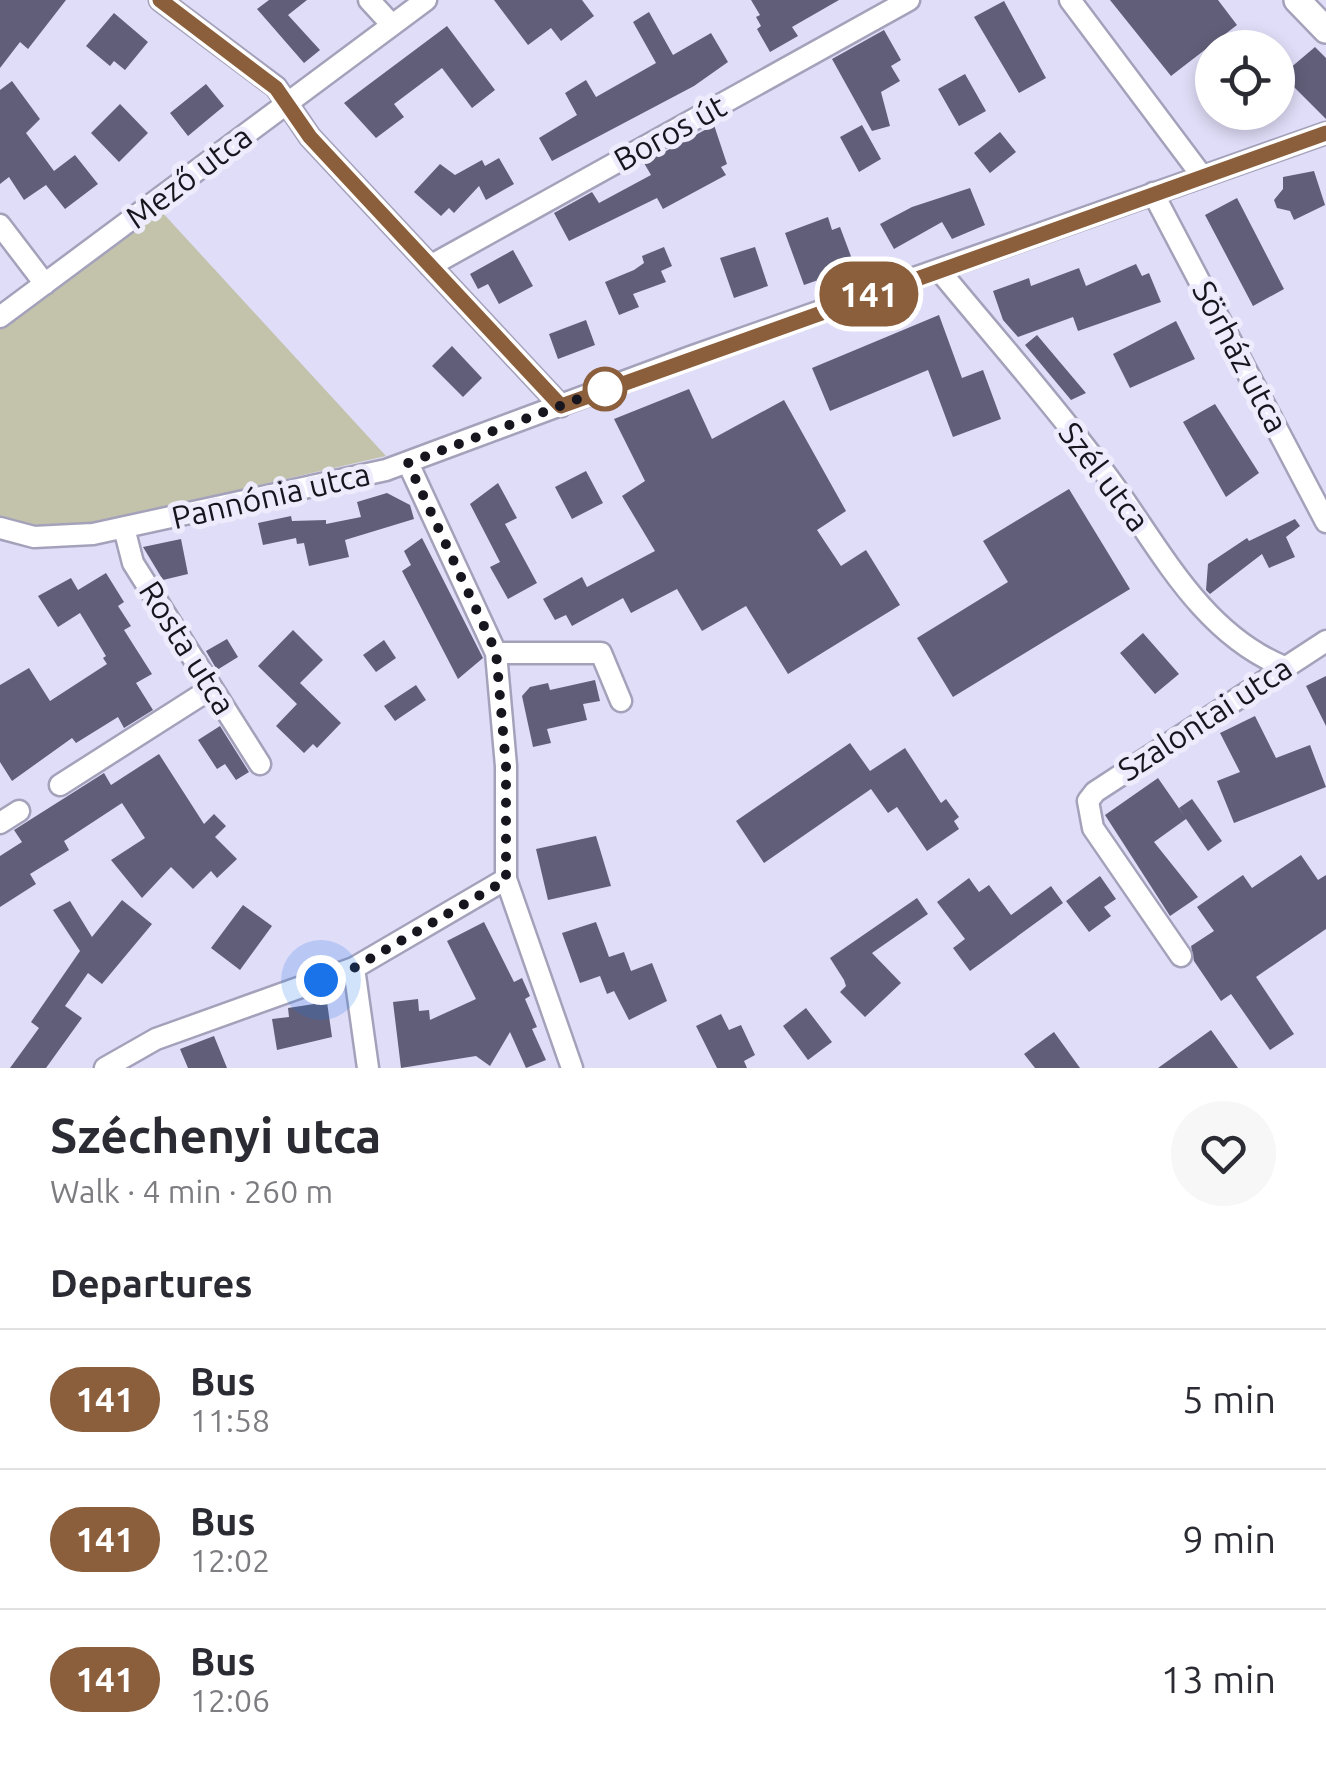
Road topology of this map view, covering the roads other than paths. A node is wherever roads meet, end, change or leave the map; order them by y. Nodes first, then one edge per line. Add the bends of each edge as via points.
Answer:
1 (160, 0) edge
2 (369, 0) edge
3 (426, 0) edge
4 (910, 0) edge
5 (1070, 0) edge
6 (1297, 0) edge
7 (392, 25) junction
8 (1326, 30) edge
9 (286, 105) junction
10 (1326, 133) edge
11 (1202, 176) junction
12 (1153, 193) junction
13 (0, 225) edge
14 (430, 266) junction
15 (940, 270) junction
16 (45, 284) junction
17 (0, 317) edge
18 (561, 406) junction
19 (408, 463) junction
20 (1326, 522) edge
21 (0, 528) edge
22 (124, 528) junction
23 (1326, 641) edge
24 (496, 652) junction
25 (1282, 666) junction
26 (212, 688) junction
27 (621, 701) dead end
28 (260, 764) dead end
29 (60, 785) dead end
30 (19, 811) dead end
31 (0, 823) edge
32 (506, 880) junction
33 (1181, 956) dead end
34 (354, 968) junction
35 (106, 1068) edge
36 (368, 1068) edge
37 (572, 1068) edge

1 - 9 street via 264,77
2 - 7 street
3 - 7 street, Mező utca
4 - 14 street, Boros út
5 - 11 street
6 - 8 street
7 - 9 street, Mező utca
9 - 14 street
9 - 16 street, Mező utca
10 - 11 street, Pannónia utca
11 - 12 street, Pannónia utca
12 - 15 street, Pannónia utca
12 - 20 street, Sörház utca
13 - 16 street
14 - 18 street
15 - 18 street, Pannónia utca
15 - 25 street, Szél utca via 1104,471 1186,593 1247,648
16 - 17 street, Mező utca
18 - 19 street, Pannónia utca
19 - 22 street, Pannónia utca
19 - 24 street
21 - 22 street, Pannónia utca via 60,538
22 - 26 street, Rosta utca via 133,563
23 - 25 street, Szalontai utca
24 - 27 street via 601,653
24 - 32 street
25 - 33 street, Szalontai utca via 1088,801 1093,828
26 - 28 street, Rosta utca
26 - 29 street
30 - 31 street
32 - 34 street
32 - 37 street
34 - 35 street via 156,1040
34 - 36 street

